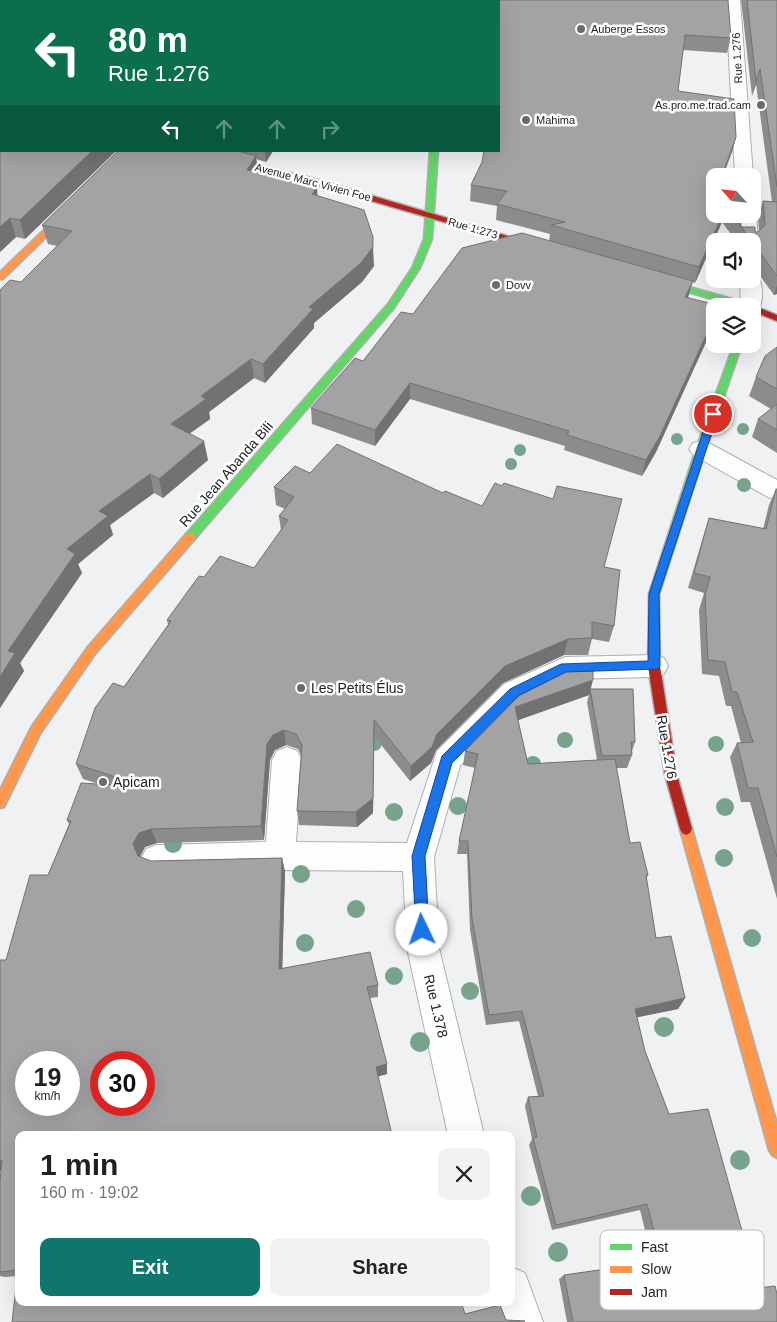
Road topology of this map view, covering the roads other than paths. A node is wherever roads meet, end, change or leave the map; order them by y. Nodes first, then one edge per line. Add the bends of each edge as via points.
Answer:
1 (733, 0) edge
2 (199, 152) edge
3 (434, 152) edge
4 (744, 168) edge
5 (82, 198) edge
6 (430, 216) junction
7 (555, 252) edge
8 (641, 276) edge
9 (0, 277) edge
10 (719, 298) edge
11 (761, 311) edge
12 (777, 318) edge
13 (735, 353) edge
14 (701, 449) junction
15 (777, 491) edge
16 (654, 666) junction
17 (287, 760) dead end
18 (0, 803) edge
19 (280, 856) junction
20 (418, 856) junction
21 (156, 858) dead end
22 (465, 1131) edge
23 (777, 1150) edge
24 (515, 1300) edge
25 (522, 1322) edge

1 - 4 street, Rue 1.276
2 - 6 main road, Avenue Marc Vivien Foe
3 - 6 main road, Rue Jean Abanda Bili
5 - 9 main road
6 - 7 main road, Rue 1.273
6 - 18 main road, Rue Jean Abanda Bili via 428,239 416,268 391,306 91,651 36,730
8 - 10 main road
11 - 12 main road
13 - 14 main road, Rue 1.276
14 - 15 street
14 - 16 main road, Rue 1.276 via 654,594
16 - 20 street, Rue 1.378 via 565,668 514,692 447,760
16 - 23 main road, Rue 1.276 via 671,775
17 - 19 street
19 - 20 street
19 - 21 street
20 - 22 street, Rue 1.378 via 423,948
24 - 25 street

